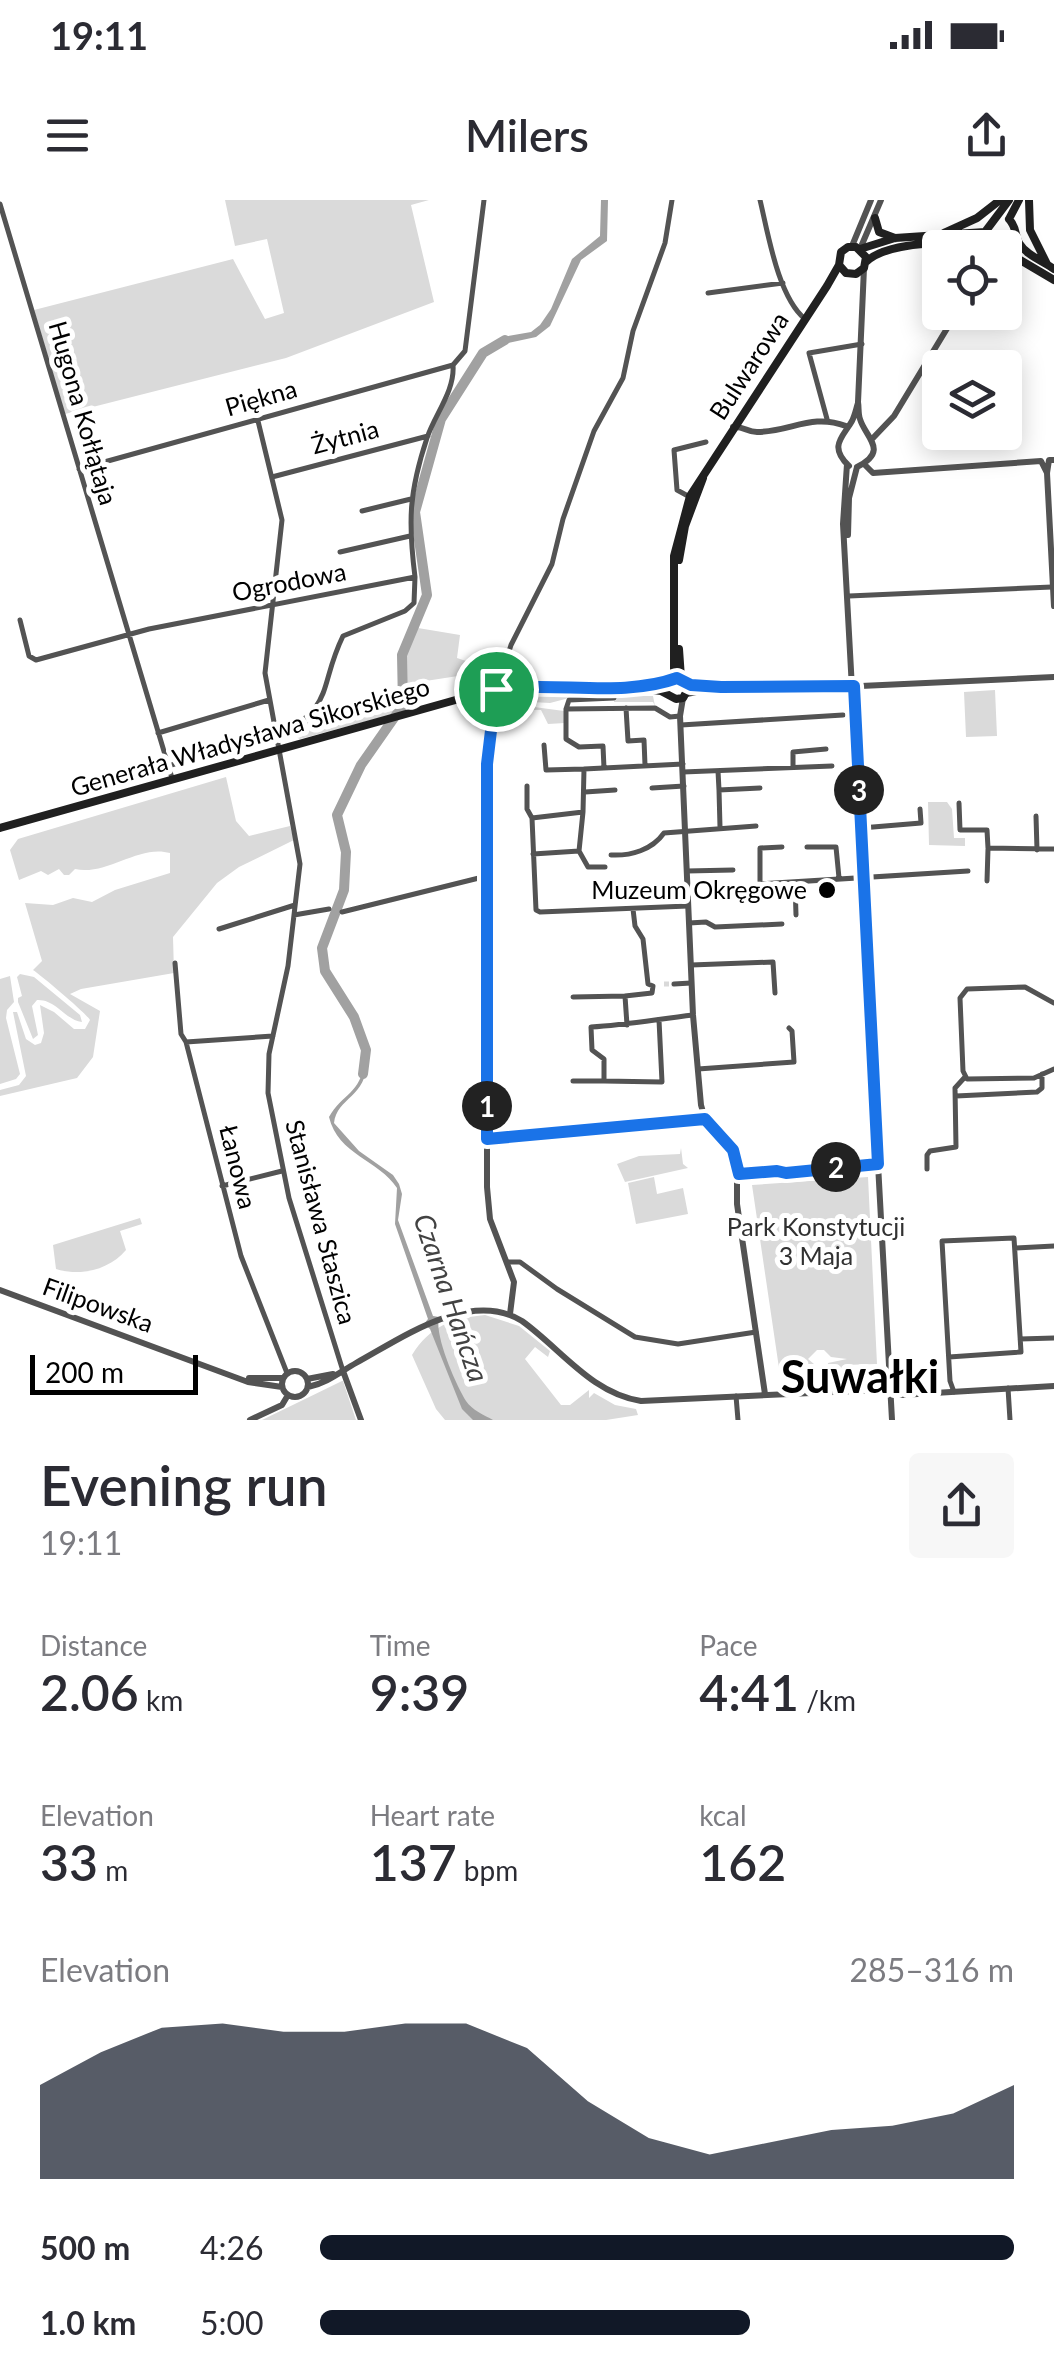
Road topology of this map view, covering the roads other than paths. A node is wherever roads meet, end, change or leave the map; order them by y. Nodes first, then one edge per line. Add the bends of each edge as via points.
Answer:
1 (484, 200) edge
2 (672, 200) edge
3 (760, 200) edge
4 (871, 200) edge
5 (881, 200) edge
6 (1000, 200) edge
7 (1009, 200) edge
8 (1019, 200) edge
9 (1029, 200) edge
10 (0, 204) edge
11 (875, 218) junction
12 (997, 218) junction
13 (1009, 219) junction
14 (949, 230) edge
15 (986, 230) edge
16 (1016, 230) edge
17 (922, 236) edge
18 (895, 238) junction
19 (922, 246) edge
20 (1022, 246) edge
21 (856, 248) junction
22 (1022, 260) edge
23 (838, 265) junction
24 (1051, 267) edge
25 (858, 269) junction
26 (1054, 280) edge
27 (783, 284) junction
28 (827, 286) junction
29 (708, 294) dead end
30 (805, 319) junction
31 (946, 330) edge
32 (862, 344) junction
33 (453, 365) junction
34 (829, 420) junction
35 (258, 422) junction
36 (741, 422) junction
37 (853, 424) junction
38 (841, 434) junction
39 (428, 436) junction
40 (872, 439) junction
41 (706, 442) dead end
42 (1048, 460) edge
43 (846, 464) junction
44 (860, 465) junction
45 (79, 469) junction
46 (272, 478) junction
47 (692, 497) junction
48 (411, 499) junction
49 (362, 511) dead end
50 (410, 536) junction
51 (1052, 539) edge
52 (846, 543) junction
53 (340, 552) dead end
54 (415, 577) junction
55 (1052, 587) edge
56 (849, 596) junction
57 (273, 606) junction
58 (1054, 606) edge
59 (20, 620) dead end
60 (129, 634) junction
61 (1054, 678) edge
62 (678, 680) junction
63 (854, 686) junction
64 (632, 687) junction
65 (721, 687) junction
66 (496, 689) junction
67 (678, 696) junction
68 (614, 698) dead end
69 (269, 700) junction
70 (626, 708) junction
71 (566, 709) junction
72 (843, 715) dead end
73 (681, 720) junction
74 (297, 726) junction
75 (158, 733) junction
76 (275, 736) junction
77 (303, 744) junction
78 (544, 745) dead end
79 (826, 748) dead end
80 (278, 751) junction
81 (216, 752) dead end
82 (645, 766) junction
83 (832, 766) dead end
84 (168, 767) junction
85 (793, 767) junction
86 (604, 768) junction
87 (683, 768) junction
88 (584, 769) junction
89 (718, 771) junction
90 (120, 780) dead end
91 (173, 781) junction
92 (527, 786) dead end
93 (684, 786) junction
94 (652, 788) dead end
95 (760, 788) dead end
96 (615, 790) dead end
97 (719, 790) junction
98 (585, 792) junction
99 (959, 803) dead end
100 (920, 809) dead end
101 (583, 812) junction
102 (1036, 816) dead end
103 (532, 818) junction
104 (756, 826) dead end
105 (720, 827) junction
106 (0, 828) edge
107 (861, 828) junction
108 (686, 830) junction
109 (782, 847) dead end
110 (808, 847) dead end
111 (988, 848) junction
112 (1054, 849) edge
113 (1038, 850) junction
114 (578, 851) junction
115 (533, 854) junction
116 (611, 855) dead end
117 (605, 867) dead end
118 (733, 870) dead end
119 (968, 871) dead end
120 (688, 872) junction
121 (487, 876) junction
122 (864, 876) junction
123 (839, 878) junction
124 (986, 881) dead end
125 (795, 882) junction
126 (295, 905) junction
127 (689, 906) junction
128 (330, 909) dead end
129 (633, 909) junction
130 (342, 912) dead end
131 (294, 915) junction
132 (796, 915) dead end
133 (690, 923) junction
134 (782, 924) dead end
135 (219, 929) dead end
136 (176, 964) dead end
137 (691, 965) junction
138 (691, 983) junction
139 (664, 984) tunnel mouth
140 (674, 984) tunnel mouth
141 (653, 986) junction
142 (774, 993) dead end
143 (573, 996) dead end
144 (625, 996) junction
145 (1054, 1002) edge
146 (692, 1016) junction
147 (659, 1020) junction
148 (627, 1025) junction
149 (789, 1028) dead end
150 (274, 1036) junction
151 (186, 1042) junction
152 (697, 1069) junction
153 (1054, 1069) edge
154 (1042, 1074) junction
155 (964, 1077) junction
156 (572, 1081) dead end
157 (604, 1081) junction
158 (955, 1096) junction
159 (705, 1119) junction
160 (487, 1139) junction
161 (878, 1164) junction
162 (927, 1169) dead end
163 (282, 1171) junction
164 (739, 1174) junction
165 (221, 1187) junction
166 (1054, 1246) edge
167 (1015, 1248) junction
168 (507, 1262) junction
169 (0, 1290) edge
170 (510, 1314) junction
171 (756, 1332) junction
172 (1054, 1338) edge
173 (1020, 1339) junction
174 (950, 1357) junction
175 (344, 1371) junction
176 (284, 1379) junction
177 (307, 1382) junction
178 (1054, 1386) edge
179 (1008, 1388) junction
180 (890, 1392) junction
181 (954, 1392) junction
182 (765, 1394) junction
183 (288, 1396) junction
184 (736, 1396) junction
185 (250, 1420) edge
186 (361, 1420) edge
187 (738, 1420) edge
188 (892, 1420) edge
189 (1010, 1420) edge

1 - 33 street via 465,351
2 - 66 street via 624,378 585,452 552,564
3 - 27 street
4 - 21 street
5 - 11 street
6 - 14 main road
7 - 12 main road
8 - 13 main road
9 - 24 main road via 1030,230
10 - 45 street, Hugona Kołłątaja
11 - 18 main road via 878,232
11 - 21 street
12 - 13 main road
12 - 15 main road
13 - 16 main road
17 - 18 main road
18 - 21 main road
19 - 25 main road, Bulwarowa via 889,248
20 - 24 main road
21 - 23 main road, Bulwarowa via 841,252
21 - 25 main road
22 - 26 main road
23 - 25 main road
23 - 28 main road, Bulwarowa
25 - 28 main road, Bulwarowa
25 - 32 street via 865,291
27 - 29 street
27 - 30 street
28 - 30 main road, Bulwarowa
30 - 36 main road, Bulwarowa
31 - 40 street via 894,416
32 - 34 street via 810,352
32 - 37 street
33 - 35 street, Piękna
33 - 39 street
34 - 36 street via 754,432
34 - 37 street
34 - 38 street
35 - 45 street, Piękna
35 - 46 street, Stanisława Staszica
36 - 47 main road, Bulwarowa
37 - 38 street
37 - 40 street
38 - 43 street via 838,447
39 - 46 street, Żytnia
39 - 48 street
40 - 44 street via 872,453
41 - 47 street via 674,450 676,490
42 - 44 street via 873,473
42 - 51 street
43 - 44 street
43 - 52 street
44 - 52 street
45 - 60 street, Hugona Kołłątaja
46 - 57 street, Stanisława Staszica via 282,520
47 - 62 main road, Bulwarowa via 678,570
48 - 49 street
48 - 50 street
50 - 53 street, Ogrodowa
50 - 54 street
51 - 55 street
52 - 56 street
54 - 57 street, Ogrodowa
54 - 74 street via 416,595 405,611 343,636 321,702
55 - 56 street
55 - 58 street
56 - 63 street
57 - 60 street, Ogrodowa
57 - 69 street, Stanisława Staszica via 265,662
59 - 60 street via 36,660
60 - 75 street, Hugona Kołłątaja
61 - 63 street, Generała Władysława Sikorskiego
62 - 64 main road, Generała Władysława Sikorskiego
62 - 65 street, Generała Władysława Sikorskiego
62 - 67 main road
62 - 67 main road
63 - 65 street, Generała Władysława Sikorskiego
63 - 107 street
64 - 66 main road, Generała Władysława Sikorskiego
64 - 67 main road, Generała Władysława Sikorskiego
65 - 67 street, Generała Władysława Sikorskiego
66 - 77 main road, Generała Władysława Sikorskiego
66 - 121 street via 488,742
67 - 73 street
68 - 71 street via 569,700
69 - 75 street
69 - 76 street, Stanisława Staszica
70 - 71 street
70 - 73 street via 655,708
70 - 82 street via 628,741 644,740
71 - 86 street via 566,739 579,747 602,746
72 - 73 street
73 - 87 street
74 - 76 street
74 - 77 street via 292,734
75 - 84 street, Hugona Kołłątaja
76 - 80 street, Stanisława Staszica
77 - 80 main road, Generała Władysława Sikorskiego
78 - 88 street via 546,770
79 - 85 street via 793,752
80 - 91 main road, Generała Władysława Sikorskiego
80 - 126 street, Stanisława Staszica via 298,840
81 - 84 street
82 - 86 street
82 - 87 street
83 - 85 street
84 - 90 street
84 - 91 street, Hugona Kołłątaja
85 - 89 street
86 - 88 street
87 - 89 street
87 - 93 street
88 - 98 street
89 - 97 street
91 - 106 main road, Generała Władysława Sikorskiego
92 - 103 street
93 - 94 street
93 - 108 street
95 - 97 street
96 - 98 street
97 - 105 street
98 - 101 street
99 - 111 street via 960,830 987,830
100 - 107 street via 921,823
101 - 103 street
101 - 114 street
102 - 113 street
103 - 115 street
104 - 105 street
105 - 108 street
107 - 122 street
108 - 116 street via 664,833 636,853
108 - 120 street
109 - 125 street via 760,848 760,884
110 - 123 street via 836,847
111 - 113 street
111 - 124 street
112 - 113 street
114 - 115 street
114 - 117 street via 588,867
115 - 129 street via 536,910
118 - 120 street
119 - 122 street
120 - 127 street
121 - 130 street
121 - 160 street
122 - 123 street
122 - 161 street
123 - 125 street
125 - 132 street
126 - 131 street, Stanisława Staszica
126 - 135 street
127 - 129 street
127 - 133 street
128 - 131 street
129 - 141 street
131 - 150 street, Stanisława Staszica
133 - 134 street
133 - 137 street
136 - 151 street, Łanowa
137 - 138 street
137 - 142 street via 773,962
138 - 140 street
138 - 146 street
139 - 141 street
141 - 144 street via 652,993
143 - 144 street
144 - 148 street
145 - 155 street via 1025,986 964,990
146 - 147 street
146 - 152 street
147 - 148 street
147 - 157 street via 662,1082
148 - 157 street via 591,1026 592,1050 604,1059
149 - 152 street via 794,1062
150 - 151 street
150 - 163 street, Stanisława Staszica via 268,1093
151 - 165 street, Łanowa
152 - 159 street
153 - 154 street
154 - 155 street
154 - 158 street via 1038,1092
155 - 158 street
156 - 157 street
158 - 162 street via 956,1147 930,1150
159 - 160 street
159 - 164 street via 733,1150
160 - 168 street via 488,1208
161 - 164 street
161 - 180 street
163 - 165 street
163 - 175 street, Stanisława Staszica
164 - 171 street via 737,1204
165 - 176 street, Łanowa
166 - 167 street
167 - 173 street
167 - 174 street via 1014,1238 942,1242
168 - 170 street via 514,1282
168 - 171 street via 520,1262 635,1337 678,1344
169 - 176 street, Filipowska via 238,1378
170 - 175 street via 467,1310
170 - 184 street via 621,1396 659,1402
171 - 182 street
172 - 173 street
173 - 174 street via 1021,1352
174 - 181 street
175 - 177 street via 320,1384
175 - 186 street
176 - 177 street, Filipowska via 298,1372
176 - 183 street
177 - 183 street via 300,1396
178 - 179 street
179 - 181 street
179 - 189 street
180 - 181 street
180 - 182 street
180 - 188 street
182 - 184 street
183 - 185 street
184 - 187 street

